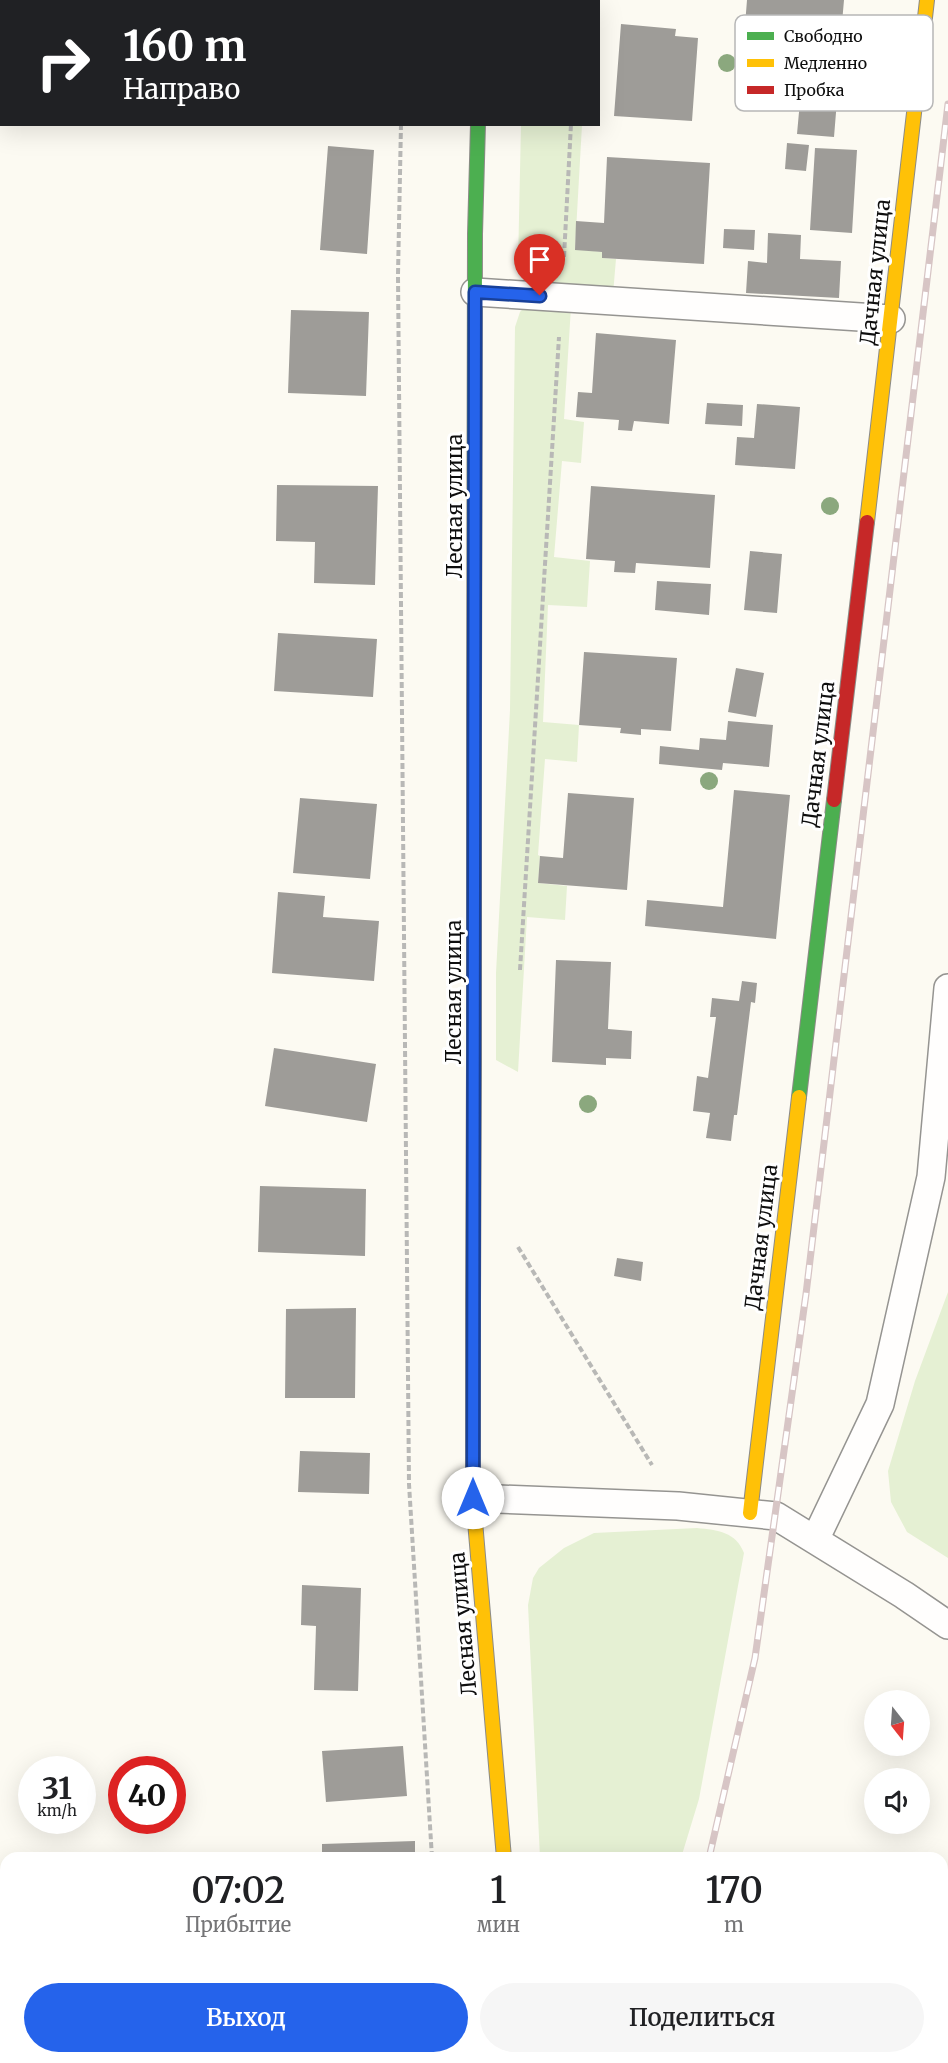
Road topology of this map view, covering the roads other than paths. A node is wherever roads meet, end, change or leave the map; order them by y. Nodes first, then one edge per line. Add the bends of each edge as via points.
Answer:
1 (927, 0) edge
2 (925, 15) edge
3 (914, 111) edge
4 (478, 126) edge
5 (475, 292) junction
6 (891, 319) junction
7 (948, 988) edge
8 (473, 1498) junction
9 (750, 1513) junction
10 (815, 1540) junction
11 (948, 1625) edge
12 (503, 1852) edge

1 - 2 street, Дачная улица
3 - 6 street, Дачная улица
4 - 5 street, Лесная улица
5 - 6 lane
5 - 8 street, Лесная улица
6 - 9 street, Дачная улица
7 - 10 lane via 931,1177 880,1404
8 - 9 lane via 678,1506
8 - 12 street, Лесная улица
9 - 10 lane via 776,1516
10 - 11 lane

